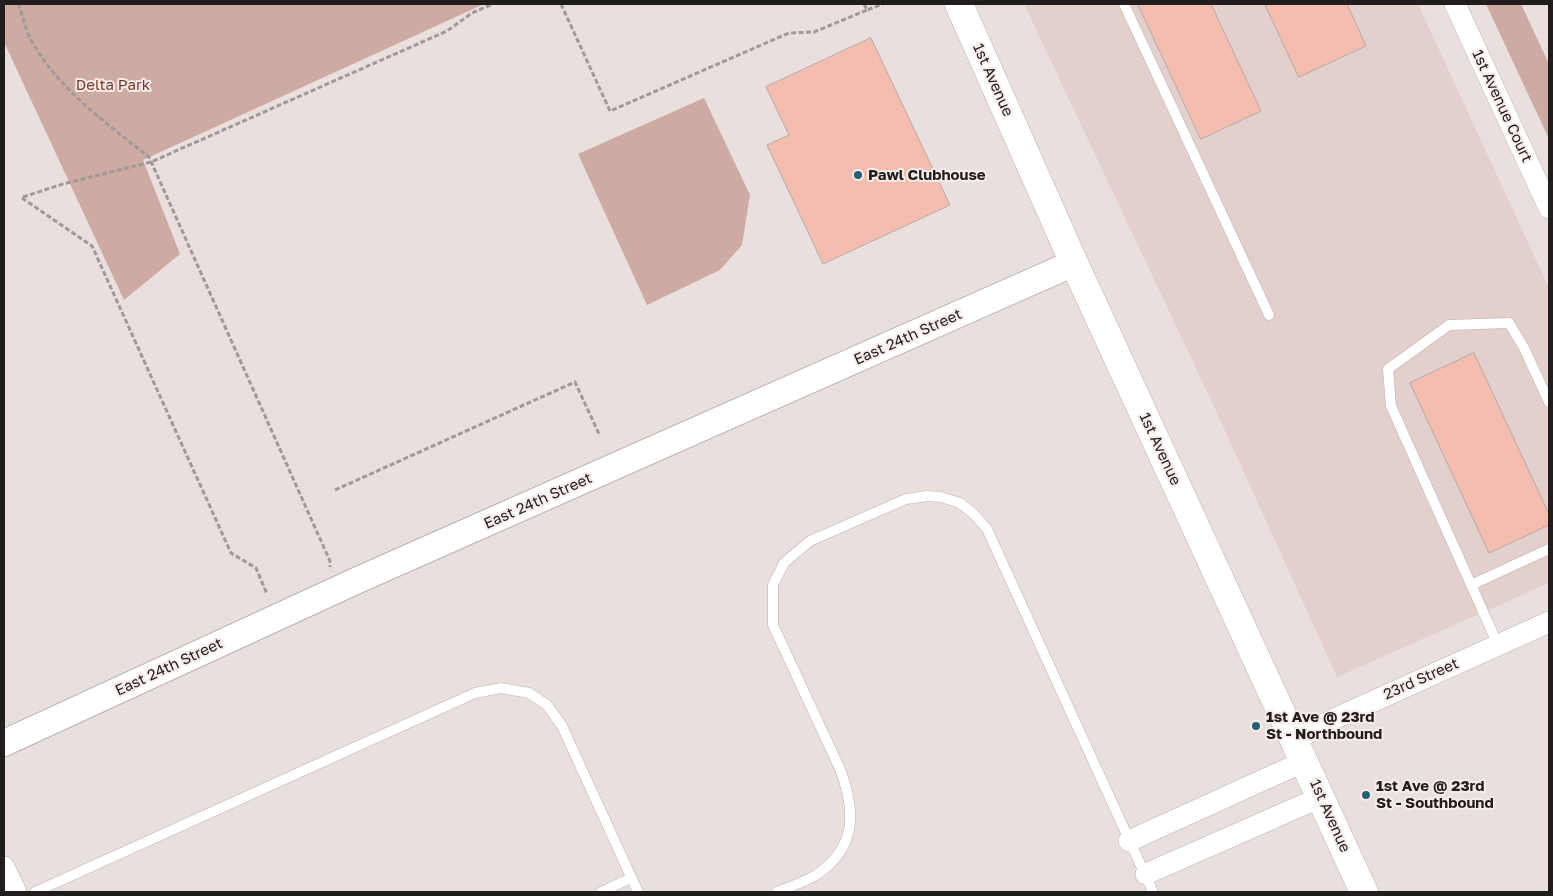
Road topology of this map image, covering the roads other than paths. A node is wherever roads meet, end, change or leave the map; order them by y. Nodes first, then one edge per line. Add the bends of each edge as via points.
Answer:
1 (959, 4) edge
2 (1124, 4) edge
3 (1455, 4) edge
4 (1549, 208) edge
5 (1074, 263) junction
6 (1269, 315) dead end
7 (1549, 402) edge
8 (1549, 549) edge
9 (1471, 585) junction
10 (1549, 622) edge
11 (1498, 644) junction
12 (4, 743) edge
13 (1300, 750) junction
14 (1321, 797) junction
15 (1129, 841) junction
16 (4, 867) edge
17 (631, 878) junction
18 (1149, 883) edge
19 (16, 892) edge
20 (35, 892) edge
21 (600, 892) edge
22 (638, 892) edge
23 (777, 892) edge
24 (1364, 892) edge

1 - 5 main road, 1st Avenue
2 - 6 lane
3 - 4 street, 1st Avenue Court
5 - 12 street, East 24th Street via 367,576
5 - 13 main road, 1st Avenue
7 - 9 lane via 1509,323 1449,325 1388,369 1391,406
8 - 9 lane
9 - 11 lane
10 - 11 street, 23rd Street
11 - 13 street, 23rd Street via 1334,718
13 - 14 main road, 1st Avenue
13 - 15 street, 23rd Street
14 - 18 street
14 - 24 main road, 1st Avenue
15 - 18 lane
15 - 23 lane via 987,528 960,503 941,497 906,499 810,541 784,563 773,585 773,624 840,769 851,810 845,844 822,870
16 - 19 street
17 - 20 lane via 567,735 547,705 529,693 492,688
17 - 21 lane
17 - 22 lane

